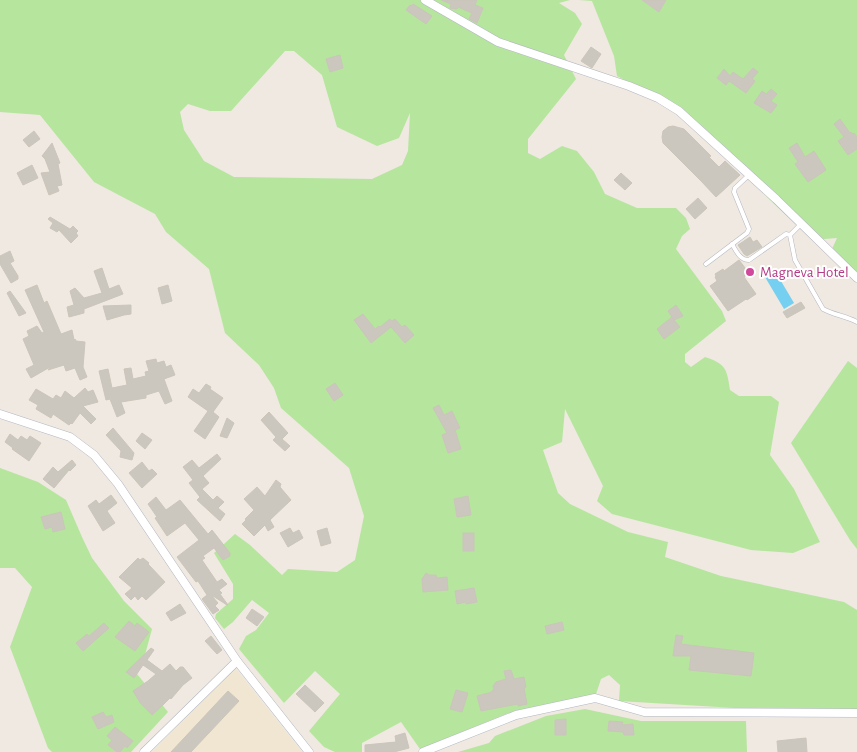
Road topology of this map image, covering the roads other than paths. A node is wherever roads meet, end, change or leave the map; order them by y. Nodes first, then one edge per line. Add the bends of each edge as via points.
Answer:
1 (426, 0) edge
2 (749, 175) junction
3 (802, 224) junction
4 (790, 235) junction
5 (732, 244) junction
6 (706, 264) dead end
7 (857, 278) edge
8 (857, 322) edge
9 (0, 414) edge
10 (237, 661) junction
11 (857, 713) edge
12 (144, 752) edge
13 (309, 752) edge
14 (423, 752) edge

1 - 2 street via 498,42 658,98 679,111
2 - 3 street
2 - 5 lane via 734,192 749,229
3 - 4 lane
3 - 7 street
4 - 5 lane via 786,234 748,260 741,257
4 - 8 lane via 795,260 823,309
5 - 6 lane
9 - 10 street via 70,437 94,455 118,484
10 - 12 street
10 - 13 street
11 - 14 street via 644,712 595,698 516,715

